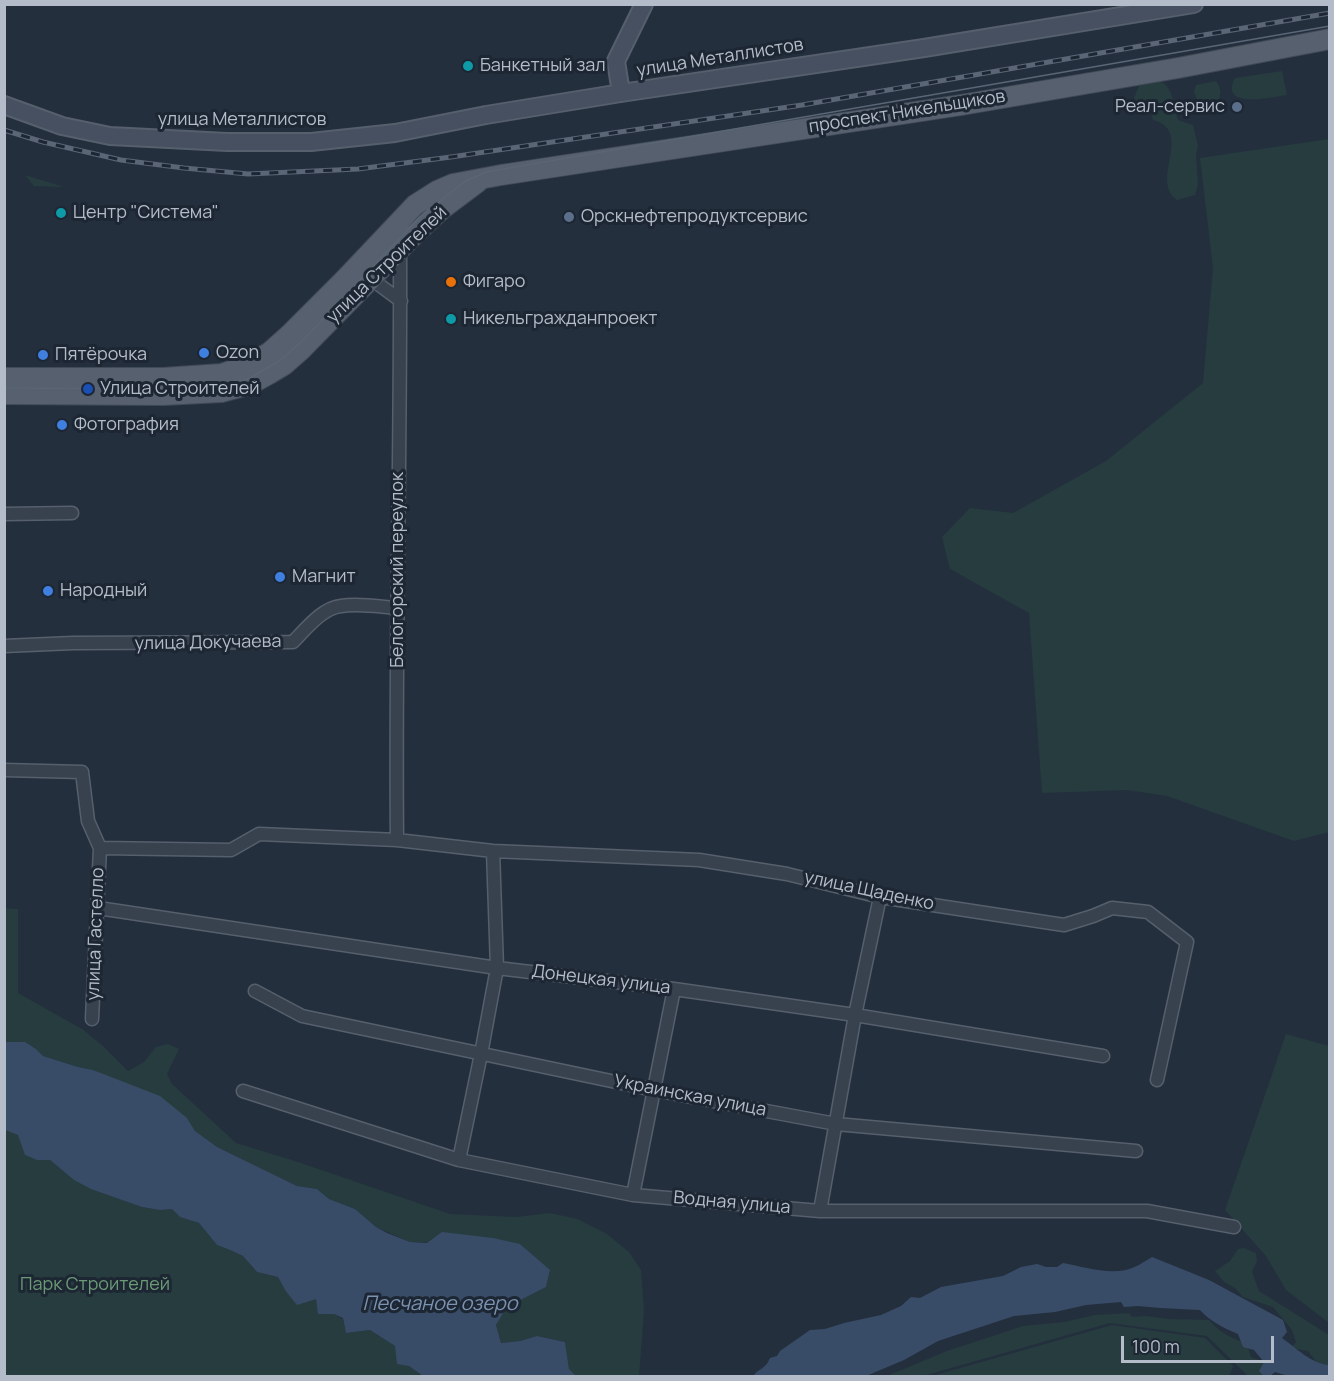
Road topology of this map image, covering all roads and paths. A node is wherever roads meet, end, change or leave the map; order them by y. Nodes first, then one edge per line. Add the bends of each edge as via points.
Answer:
1 (644, 4) edge
2 (1194, 4) edge
3 (1328, 41) edge
4 (621, 93) junction
5 (4, 105) edge
6 (483, 178) joint
7 (393, 242) junction
8 (352, 285) junction
9 (401, 301) junction
10 (4, 378) edge
11 (76, 386) junction
12 (4, 394) edge
13 (72, 513) dead end
14 (4, 514) edge
15 (398, 608) junction
16 (4, 646) edge
17 (4, 770) edge
18 (397, 840) junction
19 (100, 848) junction
20 (493, 851) junction
21 (880, 897) junction
22 (98, 908) junction
23 (498, 968) junction
24 (674, 989) junction
25 (255, 990) dead end
26 (855, 1015) junction
27 (92, 1019) dead end
28 (481, 1054) junction
29 (1103, 1056) dead end
30 (1157, 1080) dead end
31 (654, 1090) junction
32 (243, 1091) dead end
33 (836, 1125) junction
34 (1136, 1151) dead end
35 (459, 1160) junction
36 (633, 1195) junction
37 (820, 1210) junction
38 (1234, 1227) dead end

1 - 4 main road via 616,62
2 - 4 main road, улица Металлистов
3 - 6 main road, проспект Никельщиков via 961,105
4 - 5 main road, улица Металлистов via 395,133 311,142 110,136 62,126
6 - 7 main road, улица Строителей via 453,184 415,205 408,227
7 - 8 main road, улица Строителей
7 - 9 street, Белогорский переулок
8 - 9 street
8 - 11 main road, улица Строителей via 270,352 248,365 163,386
9 - 15 street, Белогорский переулок
10 - 11 main road, улица Строителей
11 - 12 main road, улица Строителей
13 - 14 street
15 - 16 street, улица Докучаева via 341,606 327,611 293,642
15 - 18 street, Белогорский переулок
17 - 19 street via 82,772 87,821
18 - 19 street, улица Щаденко via 259,834 231,850
18 - 20 street, улица Щаденко
19 - 22 street, улица Гастелло
20 - 21 street, улица Щаденко via 699,860 787,874
20 - 23 street
21 - 26 street
21 - 30 street, улица Щаденко via 1064,925 1112,908 1148,912 1187,942
22 - 23 street, Донецкая улица
22 - 27 street, улица Гастелло
23 - 24 street, Донецкая улица
23 - 28 street
24 - 26 street, Донецкая улица
24 - 31 street
25 - 28 street, Украинская улица via 302,1016
26 - 29 street, Донецкая улица
26 - 33 street
28 - 31 street, Украинская улица
28 - 35 street
31 - 33 street, Украинская улица
31 - 36 street
32 - 35 street, Водная улица
33 - 34 street, Украинская улица
33 - 37 street
35 - 36 street, Водная улица
36 - 37 street, Водная улица
37 - 38 street, Водная улица via 1147,1211

